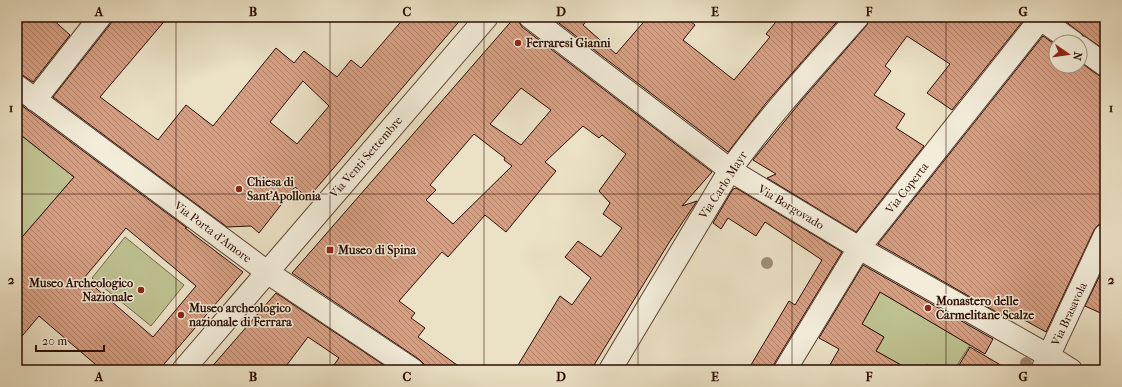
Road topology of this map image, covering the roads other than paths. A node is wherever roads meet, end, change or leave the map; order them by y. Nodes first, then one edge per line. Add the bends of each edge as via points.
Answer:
1 (100, 17) edge
2 (487, 17) edge
3 (530, 17) edge
4 (858, 17) edge
5 (1041, 18) edge
6 (1062, 34) edge
7 (1088, 53) edge
8 (1105, 65) edge
9 (17, 86) edge
10 (35, 100) junction
11 (730, 170) junction
12 (1105, 235) edge
13 (859, 248) junction
14 (267, 272) junction
15 (1046, 363) edge
16 (183, 370) edge
17 (413, 370) edge
18 (610, 370) edge
19 (785, 370) edge
20 (1071, 370) edge

1 - 10 street
2 - 14 street, Via Venti Settembre
3 - 11 street, Via Borgovado
4 - 11 street, Via Carlo Mayr via 796,87
5 - 6 street
5 - 13 street, Via Coperta
7 - 8 street
9 - 10 street, Via Porta d'Amore
10 - 14 street, Via Porta d'Amore
11 - 13 street, Via Borgovado
11 - 18 street, Via Carlo Mayr
12 - 15 street, Via Brasavola
13 - 15 street, Via Borgovado
13 - 19 street, Via Coperta
14 - 16 street, Via Venti Settembre
14 - 17 street, Via Porta d'Amore
15 - 20 street, Via Borgovado

